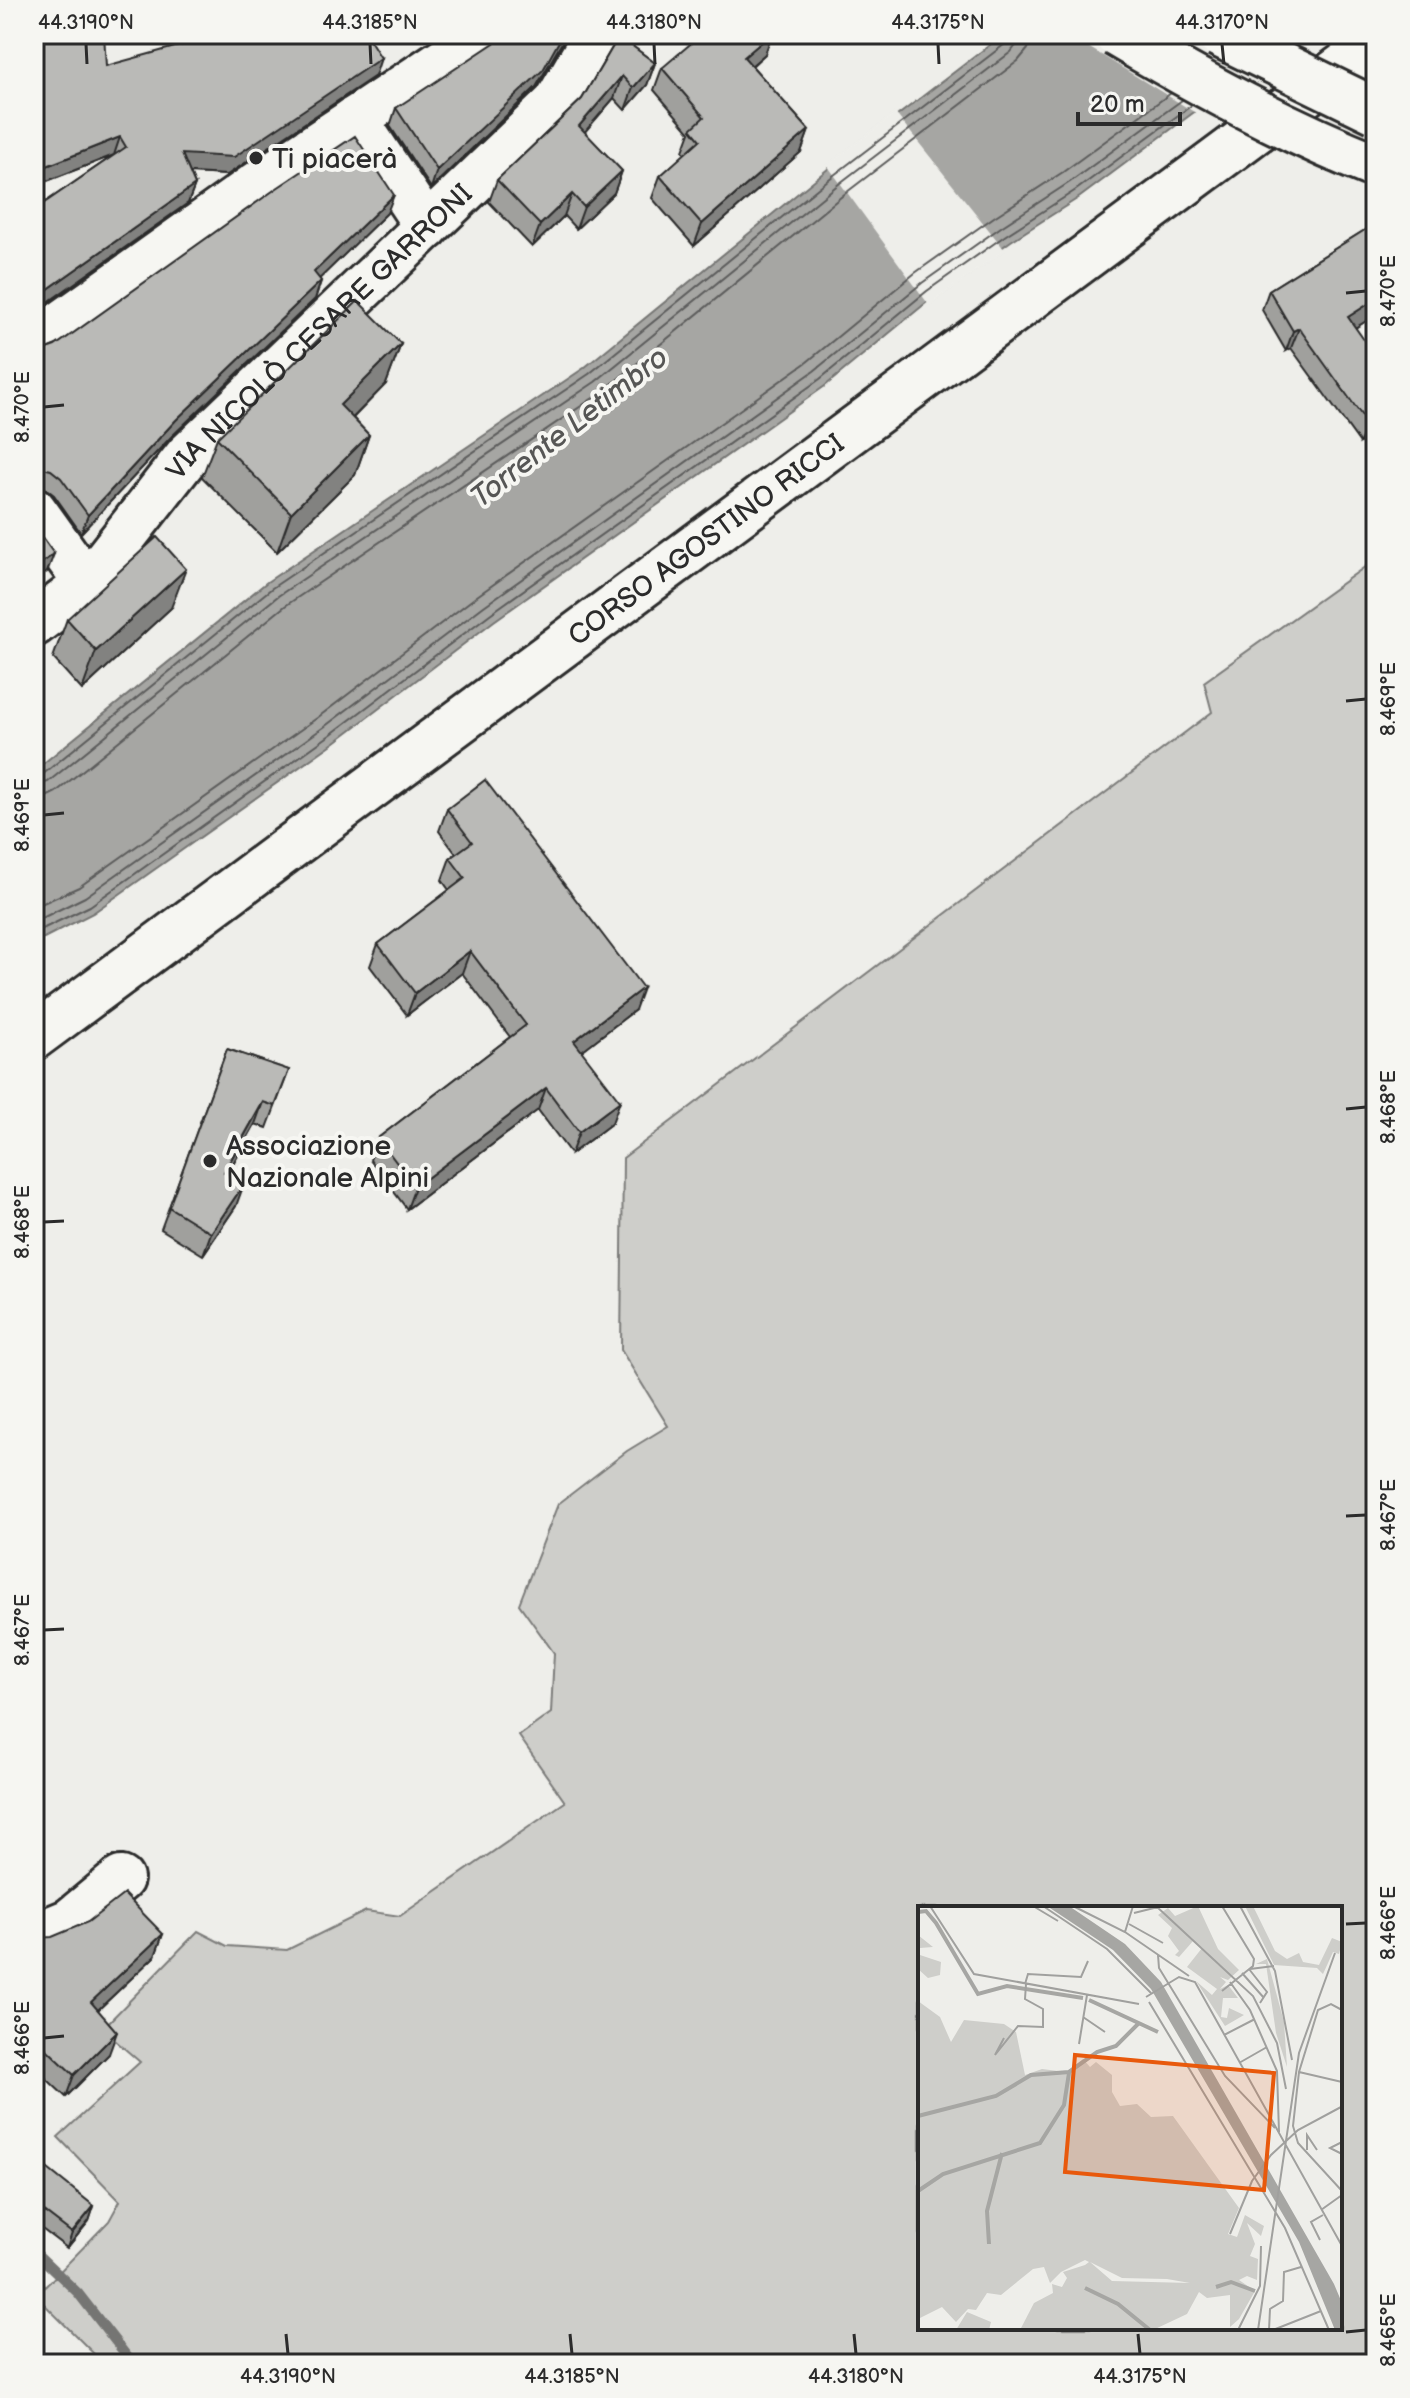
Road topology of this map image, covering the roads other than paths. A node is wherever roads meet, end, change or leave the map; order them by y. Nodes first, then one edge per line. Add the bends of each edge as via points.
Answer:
1 (483, 34) edge
2 (596, 34) edge
3 (1116, 34) edge
4 (1218, 34) edge
5 (1376, 42) edge
6 (1376, 111) edge
7 (355, 119) junction
8 (1376, 166) edge
9 (427, 227) junction
10 (34, 343) edge
11 (34, 510) edge
12 (87, 584) junction
13 (34, 624) edge
14 (34, 1037) edge
15 (121, 1879) dead end
16 (34, 1936) edge

1 - 7 main road
2 - 9 main road, VIA NICOLÒ CESARE GARRONI via 556,103
3 - 8 main road, bridge via 1204,87
4 - 6 main road, bridge
5 - 14 main road, CORSO AGOSTINO RICCI
7 - 9 main road
7 - 10 main road
9 - 12 main road, VIA NICOLÒ CESARE GARRONI via 187,456
11 - 12 main road
12 - 13 main road, VIA NICOLÒ CESARE GARRONI
15 - 16 main road via 70,1921

